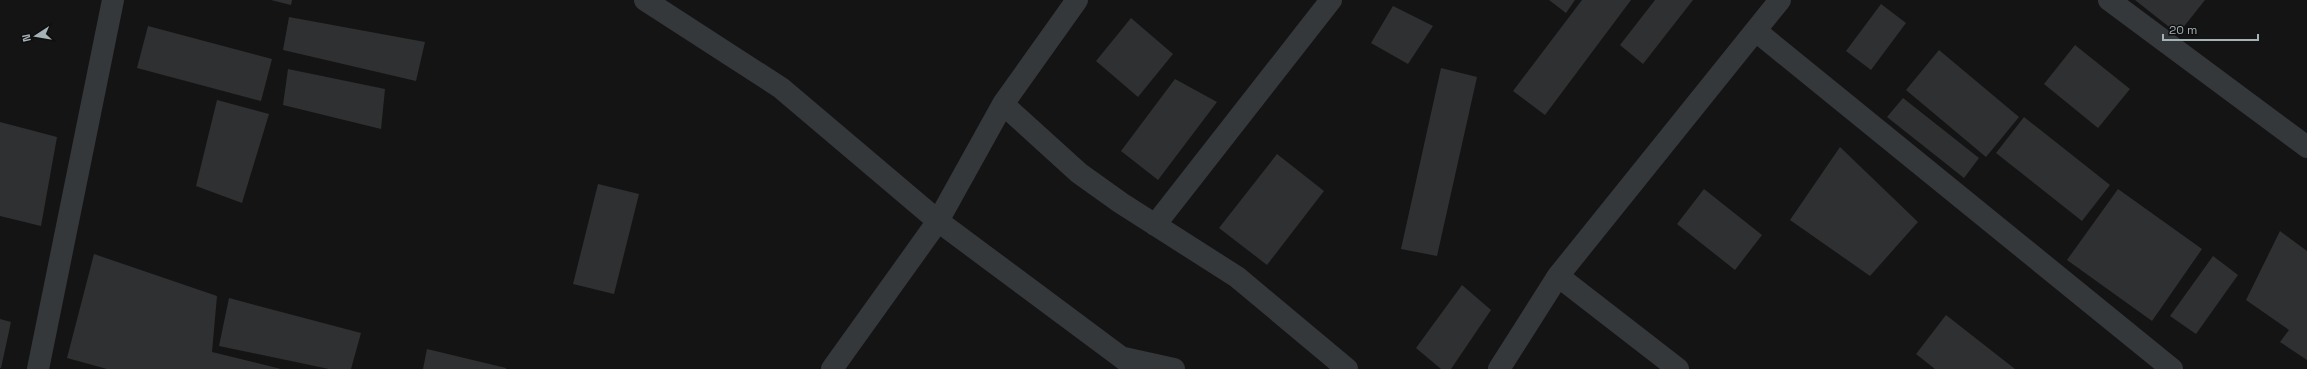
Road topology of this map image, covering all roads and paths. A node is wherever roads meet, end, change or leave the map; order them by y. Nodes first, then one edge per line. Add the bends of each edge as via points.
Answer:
1 (113, 0) edge
2 (645, 0) edge
3 (1077, 0) edge
4 (1331, 0) edge
5 (1780, 0) edge
6 (2109, 0) edge
7 (1756, 31) junction
8 (1003, 104) junction
9 (2307, 147) edge
10 (938, 221) junction
11 (1155, 225) junction
12 (1558, 276) junction
13 (1130, 364) edge
14 (38, 369) edge
15 (832, 369) edge
16 (1174, 369) edge
17 (1347, 369) edge
18 (1499, 369) edge
19 (1678, 369) edge
20 (2172, 369) edge

1 - 14 street
2 - 10 street via 781,88
3 - 8 street
4 - 11 street
5 - 7 street
6 - 9 street
7 - 12 street
7 - 20 street
8 - 10 street
8 - 11 street via 1080,173
10 - 13 street
10 - 15 street
11 - 17 street via 1237,278
12 - 18 street
12 - 19 street
13 - 16 street

